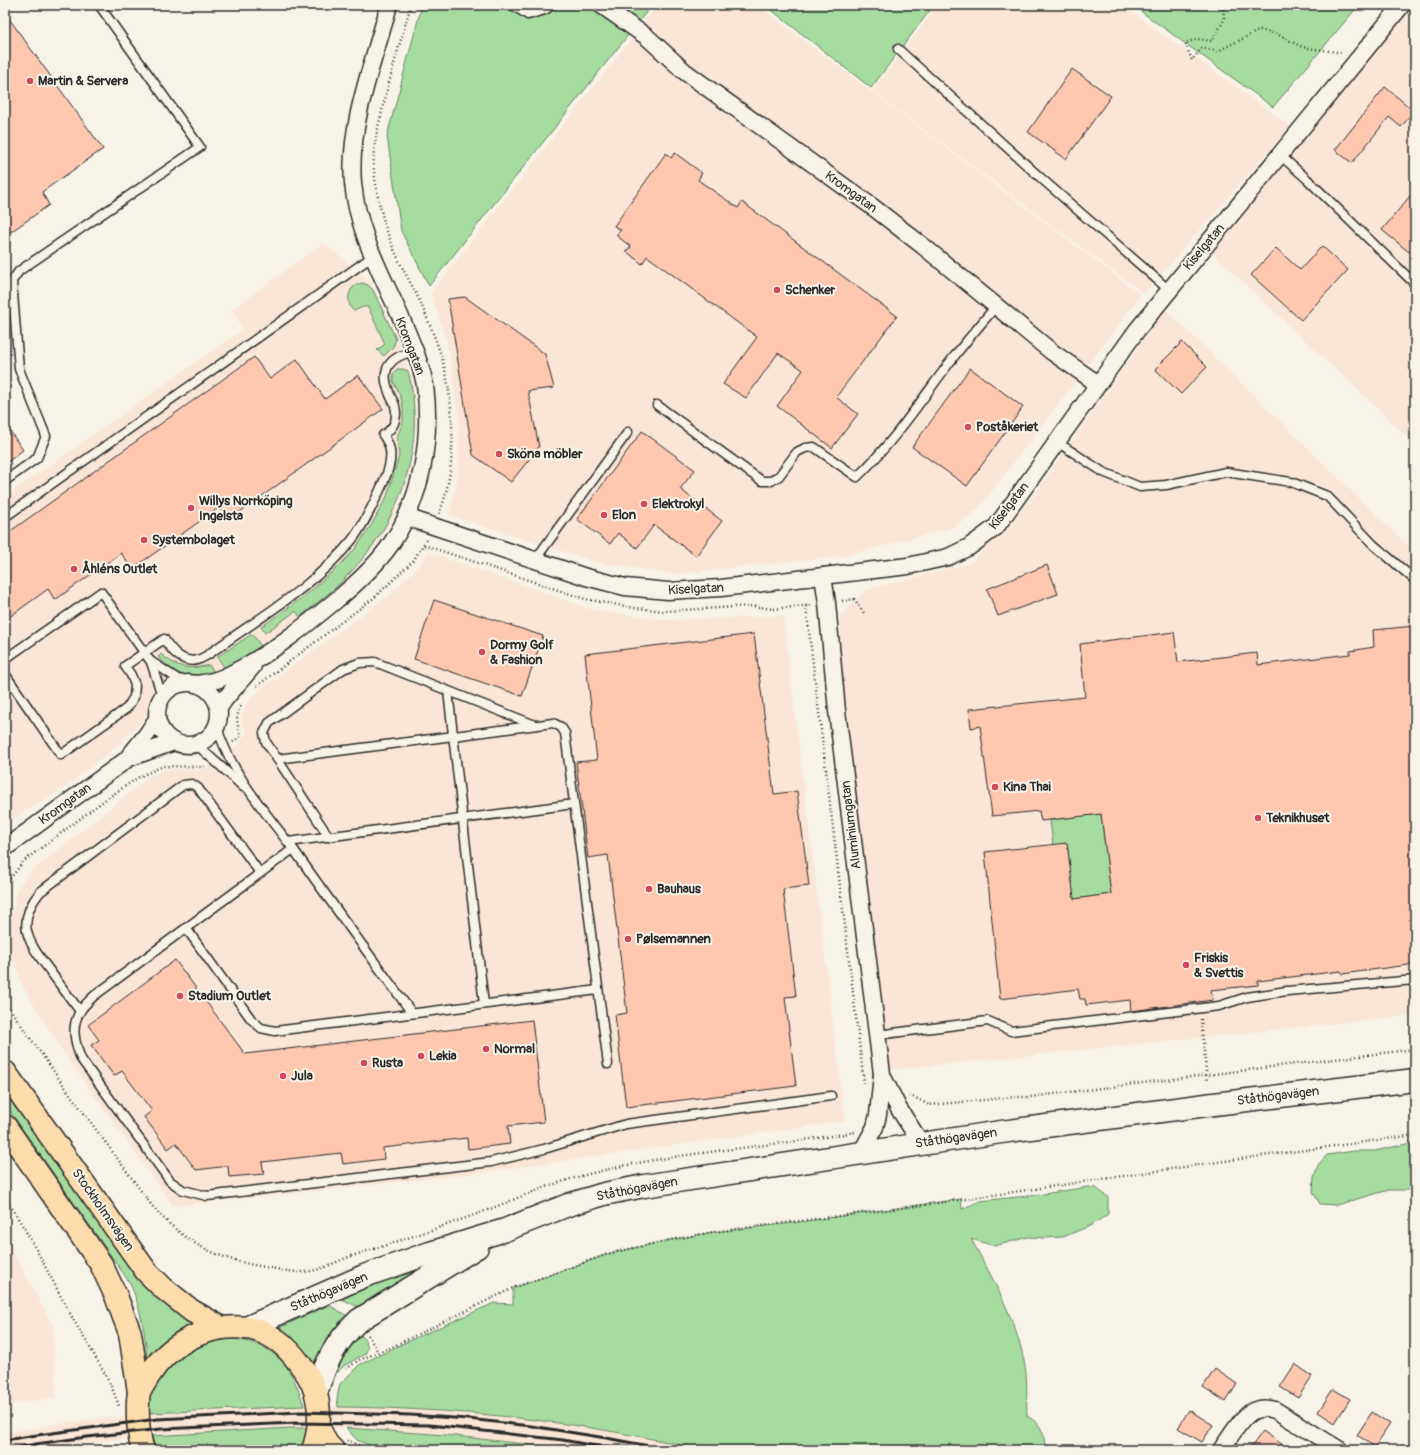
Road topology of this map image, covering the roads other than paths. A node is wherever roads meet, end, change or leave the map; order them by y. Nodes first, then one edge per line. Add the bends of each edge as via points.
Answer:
1 (99, 5) edge
2 (389, 5) edge
3 (512, 5) edge
4 (552, 5) edge
5 (601, 5) edge
6 (1402, 5) edge
7 (898, 49) dead end
8 (1280, 155) junction
9 (373, 256) junction
10 (1415, 284) edge
11 (1168, 290) junction
12 (996, 306) junction
13 (415, 351) junction
14 (1098, 384) junction
15 (657, 405) dead end
16 (628, 432) dead end
17 (1058, 442) junction
18 (5, 481) edge
19 (5, 517) edge
20 (406, 517) junction
21 (535, 560) junction
22 (823, 576) junction
23 (1415, 580) edge
24 (145, 653) junction
25 (262, 656) junction
26 (5, 659) edge
27 (151, 662) junction
28 (5, 674) edge
29 (190, 684) junction
30 (448, 691) junction
31 (162, 696) junction
32 (219, 708) junction
33 (157, 719) junction
34 (536, 725) junction
35 (217, 727) junction
36 (453, 736) junction
37 (174, 742) junction
38 (196, 744) junction
39 (277, 759) junction
40 (126, 760) junction
41 (258, 804) junction
42 (574, 804) junction
43 (462, 819) junction
44 (329, 836) junction
45 (288, 842) junction
46 (5, 848) edge
47 (293, 849) junction
48 (260, 873) junction
49 (186, 928) junction
50 (1415, 980) edge
51 (598, 990) junction
52 (484, 1004) junction
53 (80, 1011) junction
54 (412, 1013) junction
55 (877, 1035) junction
56 (608, 1064) dead end
57 (5, 1072) edge
58 (882, 1074) junction
59 (1415, 1080) edge
60 (831, 1096) dead end
61 (5, 1126) edge
62 (921, 1143) junction
63 (861, 1153) junction
64 (505, 1230) junction
65 (222, 1328) junction
66 (246, 1328) junction
67 (139, 1392) junction
68 (316, 1393) junction
69 (319, 1428) junction
70 (340, 1445) edge
71 (141, 1448) edge
72 (313, 1450) edge
73 (1221, 1450) edge
74 (1340, 1450) edge

1 - 18 lane via 200,147 19,271 12,281 19,369 46,436 37,458
2 - 9 street, Kromgatan via 357,121 354,142 354,194
3 - 4 lane via 528,15
5 - 12 street, Kromgatan via 647,37 684,71 874,208
6 - 8 street, Kiselgatan
7 - 11 lane
8 - 10 lane
8 - 11 street, Kiselgatan
9 - 13 street, Kromgatan
9 - 19 lane
11 - 14 street, Kiselgatan
12 - 14 street, Kromgatan via 1052,352
12 - 15 lane via 954,356 896,435 857,477 814,447 797,452 778,476 771,481 762,481
13 - 20 street, Kromgatan via 424,383 427,436 416,492
13 - 24 lane via 397,357 390,362 386,371 388,392 395,406 394,424 390,431 383,435 389,446 390,459 370,512 352,540 322,572 209,654 197,660 187,660 172,651 164,639
14 - 17 street, Kiselgatan
16 - 21 lane
17 - 22 street, Kiselgatan via 996,527 969,547 948,557 908,566
17 - 23 lane via 1103,472 1140,488 1226,472 1291,482 1327,496 1374,544
20 - 21 street, Kiselgatan
20 - 25 street, Kromgatan via 390,545 363,578
21 - 22 street, Kiselgatan via 624,587 668,591 721,588
22 - 55 street, Aluminiumgatan
24 - 26 lane via 100,592
24 - 27 lane
24 - 28 lane via 125,666 135,685 134,697 127,708 61,755
25 - 29 street, Kromgatan via 225,677
25 - 32 street, Kromgatan
27 - 29 lane
27 - 31 lane
29 - 31 street via 171,688
29 - 32 street via 211,693
30 - 34 lane
30 - 36 lane
30 - 39 lane via 374,662 359,662 343,669 269,723 264,733 265,738
31 - 33 street
32 - 35 street
33 - 37 street via 160,728
33 - 40 street, Kromgatan
34 - 36 lane
34 - 42 lane via 553,723 561,727 565,733
35 - 38 street via 205,740
35 - 41 lane via 225,749
36 - 39 lane
36 - 43 lane
37 - 38 street
37 - 40 street, Kromgatan
38 - 41 lane via 222,766
39 - 44 lane
40 - 46 street, Kromgatan
41 - 45 lane
42 - 43 lane
42 - 51 lane
43 - 44 lane
43 - 52 lane
44 - 45 lane
45 - 47 lane
47 - 48 lane
47 - 54 lane
48 - 49 lane
48 - 53 lane via 198,788 192,784 183,785 40,892 27,913 27,932 32,948
49 - 53 lane via 94,996
49 - 54 lane via 251,1019 261,1028 275,1031
50 - 55 lane via 1287,991 1247,997 1219,1006 1010,1031 988,1021
51 - 52 lane
51 - 56 lane
52 - 54 lane
53 - 60 lane via 74,1029 75,1044 81,1058 170,1181 183,1190 207,1196 492,1162 626,1124
55 - 58 street, Aluminiumgatan
57 - 65 highway, Stockholmsvägen via 146,1271 192,1311
58 - 62 street, Aluminiumgatan via 892,1097
58 - 63 street, Aluminiumgatan via 878,1115 871,1136
59 - 62 main road, Ståthögavägen
61 - 67 highway via 102,1264 130,1333
62 - 63 main road, Ståthögavägen
63 - 64 main road, Ståthögavägen via 604,1194
64 - 66 main road, Ståthögavägen via 364,1276
64 - 68 main road, Ståthögavägen via 359,1320 338,1342 330,1355
65 - 66 highway
65 - 67 highway via 181,1342 168,1352
66 - 68 highway via 260,1332 286,1347 306,1372
67 - 71 highway
68 - 69 highway
69 - 70 highway via 323,1437
69 - 72 highway
73 - 74 street via 1245,1417 1265,1408 1275,1410

